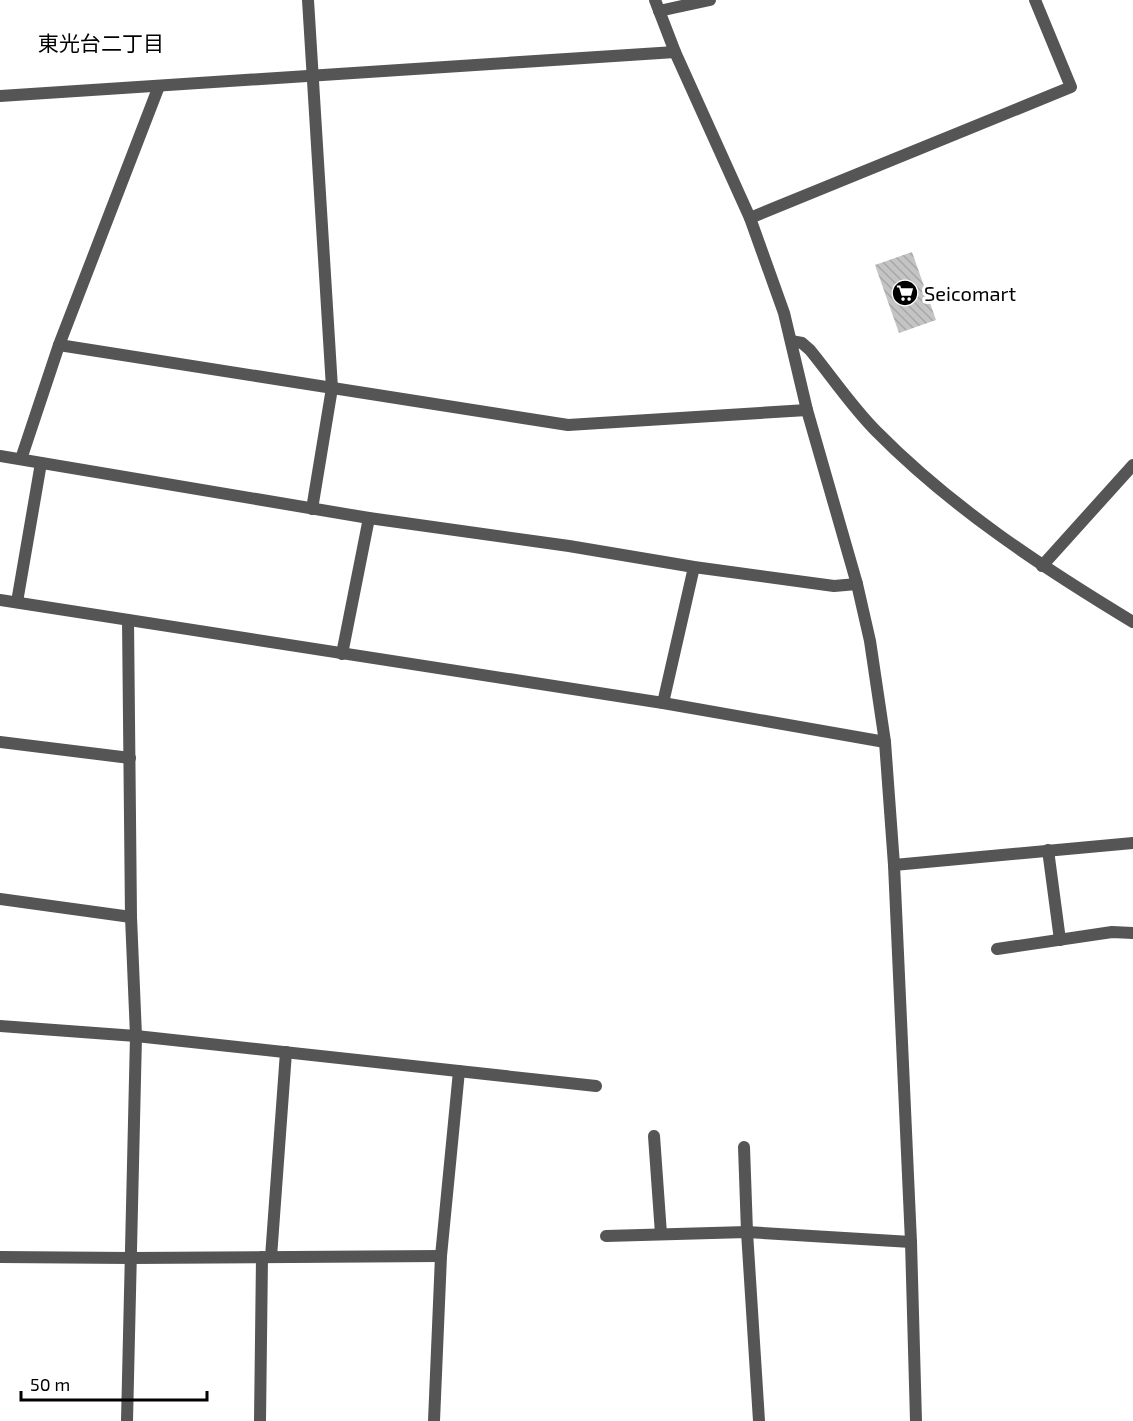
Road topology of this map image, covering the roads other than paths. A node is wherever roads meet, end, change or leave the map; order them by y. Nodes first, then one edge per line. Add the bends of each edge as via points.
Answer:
1 (308, 0) edge
2 (710, 0) edge
3 (1035, 0) edge
4 (657, 6) edge
5 (675, 52) junction
6 (312, 76) junction
7 (159, 86) junction
8 (0, 96) edge
9 (750, 218) junction
10 (791, 341) junction
11 (59, 345) junction
12 (332, 388) junction
13 (807, 410) junction
14 (0, 456) edge
15 (21, 459) junction
16 (41, 463) junction
17 (1133, 465) edge
18 (312, 508) junction
19 (369, 518) junction
20 (1042, 566) junction
21 (694, 567) junction
22 (857, 584) junction
23 (0, 600) edge
24 (17, 602) junction
25 (128, 620) junction
26 (1133, 622) edge
27 (342, 654) junction
28 (663, 703) junction
29 (0, 742) edge
30 (885, 742) junction
31 (130, 758) junction
32 (1133, 843) edge
33 (1048, 850) junction
34 (894, 865) junction
35 (0, 899) edge
36 (131, 917) junction
37 (1133, 933) edge
38 (1060, 940) junction
39 (997, 949) dead end
40 (0, 1026) edge
41 (136, 1036) junction
42 (286, 1052) junction
43 (459, 1071) junction
44 (596, 1086) dead end
45 (654, 1136) dead end
46 (744, 1148) dead end
47 (747, 1232) junction
48 (661, 1234) junction
49 (606, 1236) dead end
50 (911, 1242) junction
51 (441, 1256) junction
52 (0, 1257) edge
53 (266, 1257) junction
54 (131, 1258) junction
55 (127, 1421) edge
56 (260, 1421) edge
57 (434, 1421) edge
58 (759, 1421) edge
59 (916, 1421) edge

1 - 6 street
2 - 4 street
3 - 9 street via 1071,87
4 - 5 street
5 - 6 street
5 - 9 street
6 - 7 street
6 - 12 street
7 - 8 street
7 - 11 street
9 - 10 street
10 - 13 street
10 - 20 street via 810,350 875,430 932,484
11 - 12 street
11 - 15 street
12 - 13 street via 568,425
12 - 18 street
13 - 22 street
14 - 15 street
15 - 16 street
16 - 18 street
16 - 24 street
17 - 20 street
18 - 19 street
19 - 21 street
19 - 27 street
20 - 26 street
21 - 22 street via 834,586
21 - 28 street
22 - 30 street
23 - 24 street
24 - 25 street
25 - 27 street
25 - 31 street
27 - 28 street
28 - 30 street
29 - 31 street
30 - 34 street
31 - 36 street
32 - 33 street
33 - 34 street
33 - 38 street
34 - 50 street
35 - 36 street
36 - 41 street
37 - 38 street
38 - 39 street
40 - 41 street
41 - 42 street
41 - 54 street
42 - 43 street
42 - 53 street
43 - 44 street
43 - 51 street
45 - 48 street
46 - 47 street
47 - 48 street
47 - 50 street
47 - 58 street
48 - 49 street
50 - 59 street
51 - 53 street
51 - 57 street
52 - 54 street
53 - 54 street
53 - 56 street
54 - 55 street

